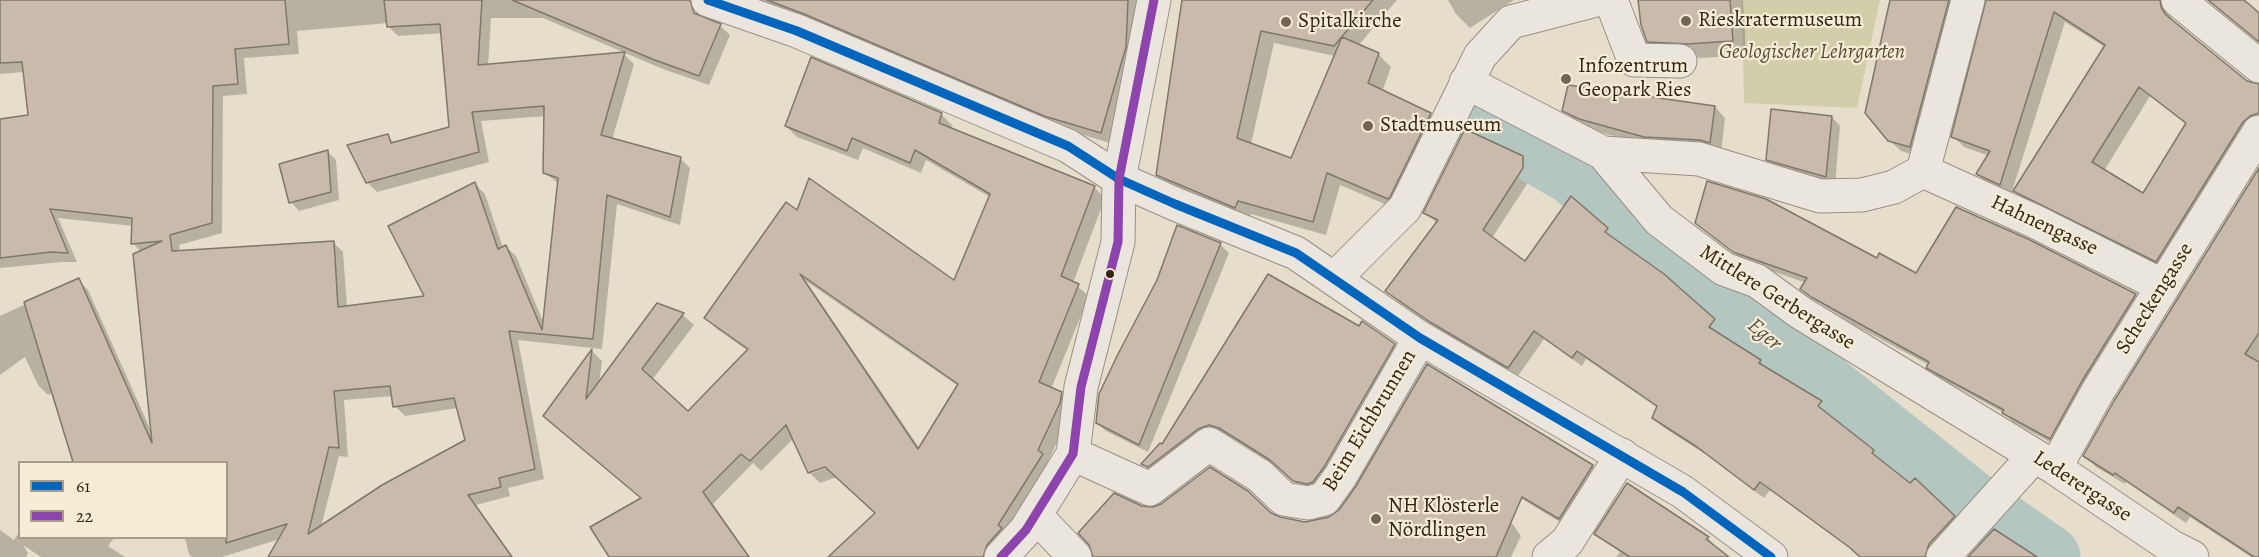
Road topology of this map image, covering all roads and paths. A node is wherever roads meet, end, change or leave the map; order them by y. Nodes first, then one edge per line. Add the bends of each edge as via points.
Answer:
1 (708, 0) edge
2 (1154, 0) edge
3 (1596, 0) edge
4 (1611, 0) edge
5 (1968, 0) edge
6 (2178, 0) edge
7 (1680, 61) dead end
8 (2259, 66) edge
9 (1466, 82) junction
10 (2259, 132) edge
11 (1603, 153) junction
12 (1923, 171) junction
13 (1119, 179) junction
14 (1334, 279) junction
15 (2163, 286) junction
16 (1420, 338) junction
17 (1972, 417) joint
18 (1073, 454) junction
19 (1622, 455) junction
20 (2044, 462) junction
21 (1035, 515) junction
22 (1001, 557) edge
23 (1075, 557) edge
24 (1550, 557) edge
25 (1771, 557) edge
26 (1943, 557) edge
27 (2192, 557) edge

1 - 13 street via 797,31 1068,146
2 - 13 street
3 - 9 street via 1511,22 1480,56
4 - 7 street via 1634,60
5 - 12 street
6 - 8 street
9 - 11 street, Mittlere Gerbergasse
9 - 14 street via 1405,208
10 - 15 street, Scheckengasse
11 - 12 street via 1699,159 1820,196 1873,193
11 - 17 street, Mittlere Gerbergasse via 1659,220 1724,269 1757,281 1801,313
12 - 15 street, Hahnengasse
13 - 14 street via 1296,253
13 - 18 street via 1118,242 1081,387
14 - 16 street
15 - 20 street, Scheckengasse via 2098,391
16 - 18 street, Beim Eichbrunnen via 1324,499 1308,503 1284,499 1260,476 1209,444 1150,489
16 - 19 street
17 - 20 street, Lederergasse
18 - 21 street
19 - 24 street via 1567,542
19 - 25 street via 1683,492
20 - 26 street, Scheckengasse via 1997,496
20 - 27 street, Lederergasse
21 - 22 street
21 - 23 street

